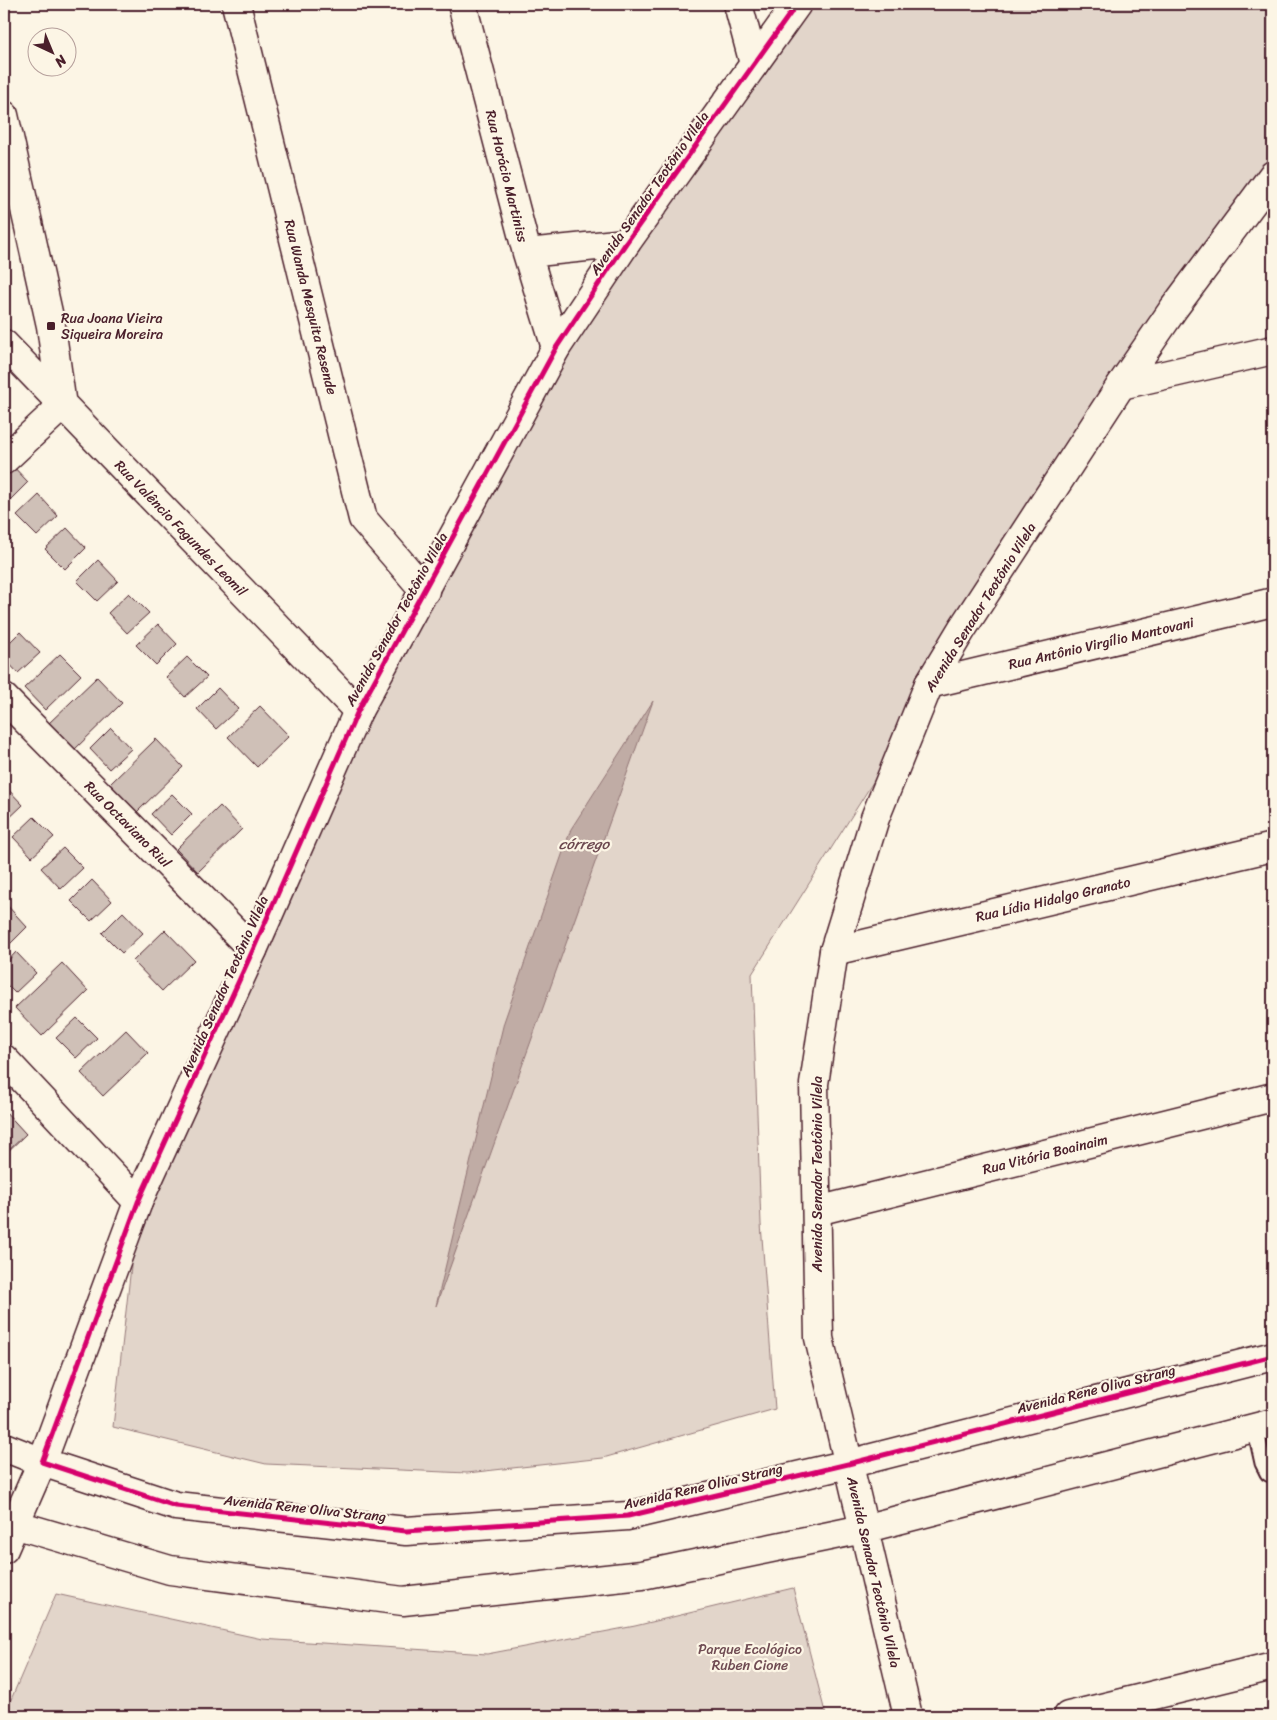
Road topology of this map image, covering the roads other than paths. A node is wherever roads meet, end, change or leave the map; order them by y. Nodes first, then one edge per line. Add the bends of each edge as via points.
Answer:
1 (236, 4) edge
2 (462, 4) edge
3 (738, 4) edge
4 (797, 4) edge
5 (754, 64) junction
6 (4, 115) edge
7 (1273, 175) edge
8 (626, 243) junction
9 (527, 253) junction
10 (4, 344) edge
11 (556, 348) junction
12 (1273, 350) edge
13 (1122, 384) junction
14 (62, 406) junction
15 (4, 460) edge
16 (425, 591) junction
17 (1273, 602) edge
18 (929, 684) junction
19 (4, 698) edge
20 (358, 711) junction
21 (1273, 847) edge
22 (253, 950) junction
23 (834, 951) junction
24 (4, 1059) edge
25 (1273, 1097) edge
26 (138, 1202) junction
27 (817, 1211) junction
28 (1273, 1356) edge
29 (1264, 1425) edge
30 (4, 1447) edge
31 (42, 1462) junction
32 (848, 1464) junction
33 (1273, 1474) edge
34 (863, 1529) junction
35 (7, 1532) edge
36 (1273, 1666) edge
37 (908, 1716) edge
38 (1068, 1716) edge

1 - 16 street, Rua Wanda Mesquita Resende via 364,519
2 - 9 street, Rua Horácio Martiniss
3 - 5 street
4 - 5 street, Avenida Senador Teotônio Vilela
5 - 8 street, Avenida Senador Teotônio Vilela
6 - 14 street via 51,326
7 - 13 street, Avenida Senador Teotônio Vilela
8 - 9 street
8 - 11 street, Avenida Senador Teotônio Vilela
9 - 11 street, Rua Horácio Martiniss
10 - 14 street, Rua Valêncio Fagundes Leomil
11 - 16 street, Avenida Senador Teotônio Vilela
12 - 13 street
13 - 18 street, Avenida Senador Teotônio Vilela
14 - 15 street
14 - 20 street, Rua Valêncio Fagundes Leomil
16 - 20 street, Avenida Senador Teotônio Vilela
17 - 18 street, Rua Antônio Virgílio Mantovani
18 - 23 street, Avenida Senador Teotônio Vilela via 875,818
19 - 22 street, Rua Octaviano Riul
20 - 22 street, Avenida Senador Teotônio Vilela
21 - 23 street, Rua Lídia Hidalgo Granato
22 - 26 street, Avenida Senador Teotônio Vilela
23 - 27 street, Avenida Senador Teotônio Vilela via 814,1084
24 - 26 street
25 - 27 street, Rua Vitória Boainaim
26 - 31 street, Avenida Senador Teotônio Vilela
27 - 32 street, Avenida Senador Teotônio Vilela via 819,1338
28 - 32 street, Avenida Rene Oliva Strang
29 - 33 lane via 1263,1464 1268,1473
29 - 34 street
30 - 31 street, Avenida Rene Oliva Strang
31 - 32 street, Avenida Rene Oliva Strang via 176,1506 406,1531 628,1516
31 - 35 street, Avenida Senador Teotônio Vilela
32 - 34 street, Avenida Senador Teotônio Vilela
34 - 35 street via 642,1575 403,1601 170,1570
34 - 37 street, Avenida Senador Teotônio Vilela
36 - 38 street

